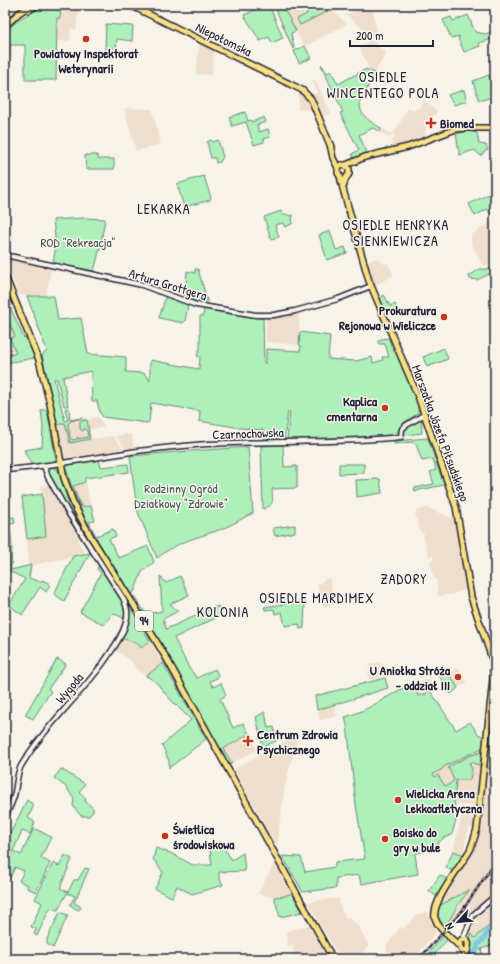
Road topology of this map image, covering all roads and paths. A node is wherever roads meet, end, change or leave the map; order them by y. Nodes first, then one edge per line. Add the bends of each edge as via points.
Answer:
1 (31, 5) edge
2 (37, 5) edge
3 (130, 5) edge
4 (14, 18) junction
5 (5, 26) edge
6 (495, 128) edge
7 (344, 167) junction
8 (343, 176) junction
9 (5, 255) edge
10 (5, 276) edge
11 (371, 286) junction
12 (425, 414) junction
13 (61, 463) junction
14 (44, 466) junction
15 (5, 470) edge
16 (5, 818) edge
17 (495, 896) edge
18 (464, 944) junction
19 (466, 958) edge
20 (333, 959) edge

1 - 4 main road
2 - 4 main road
3 - 7 main road, Niepołomska via 307,94 330,144 333,158
4 - 5 main road
6 - 7 main road via 460,129 412,146 361,159
7 - 8 main road, Marszałka Józefa Piłsudskiego via 338,173
7 - 8 main road via 349,174
8 - 11 main road, Marszałka Józefa Piłsudskiego via 345,196
9 - 11 street, Artura Grottgera via 142,285 196,305 256,315 274,315 338,300
10 - 13 main road, 94 via 42,373
11 - 12 main road, Marszałka Józefa Piłsudskiego
12 - 13 street, Czarnochowska via 405,426 401,437 199,445 127,452
12 - 18 main road, Marszałka Józefa Piłsudskiego via 457,512 472,603 494,668 477,829 470,849 435,909 438,924 453,939
13 - 14 street
13 - 20 main road, 94 via 71,497 84,524 168,661
14 - 15 street
14 - 16 street, Wygoda via 61,501 123,598 128,615 124,628 101,666 47,729 22,766 17,775 14,797
17 - 18 street via 473,915
18 - 19 main road

